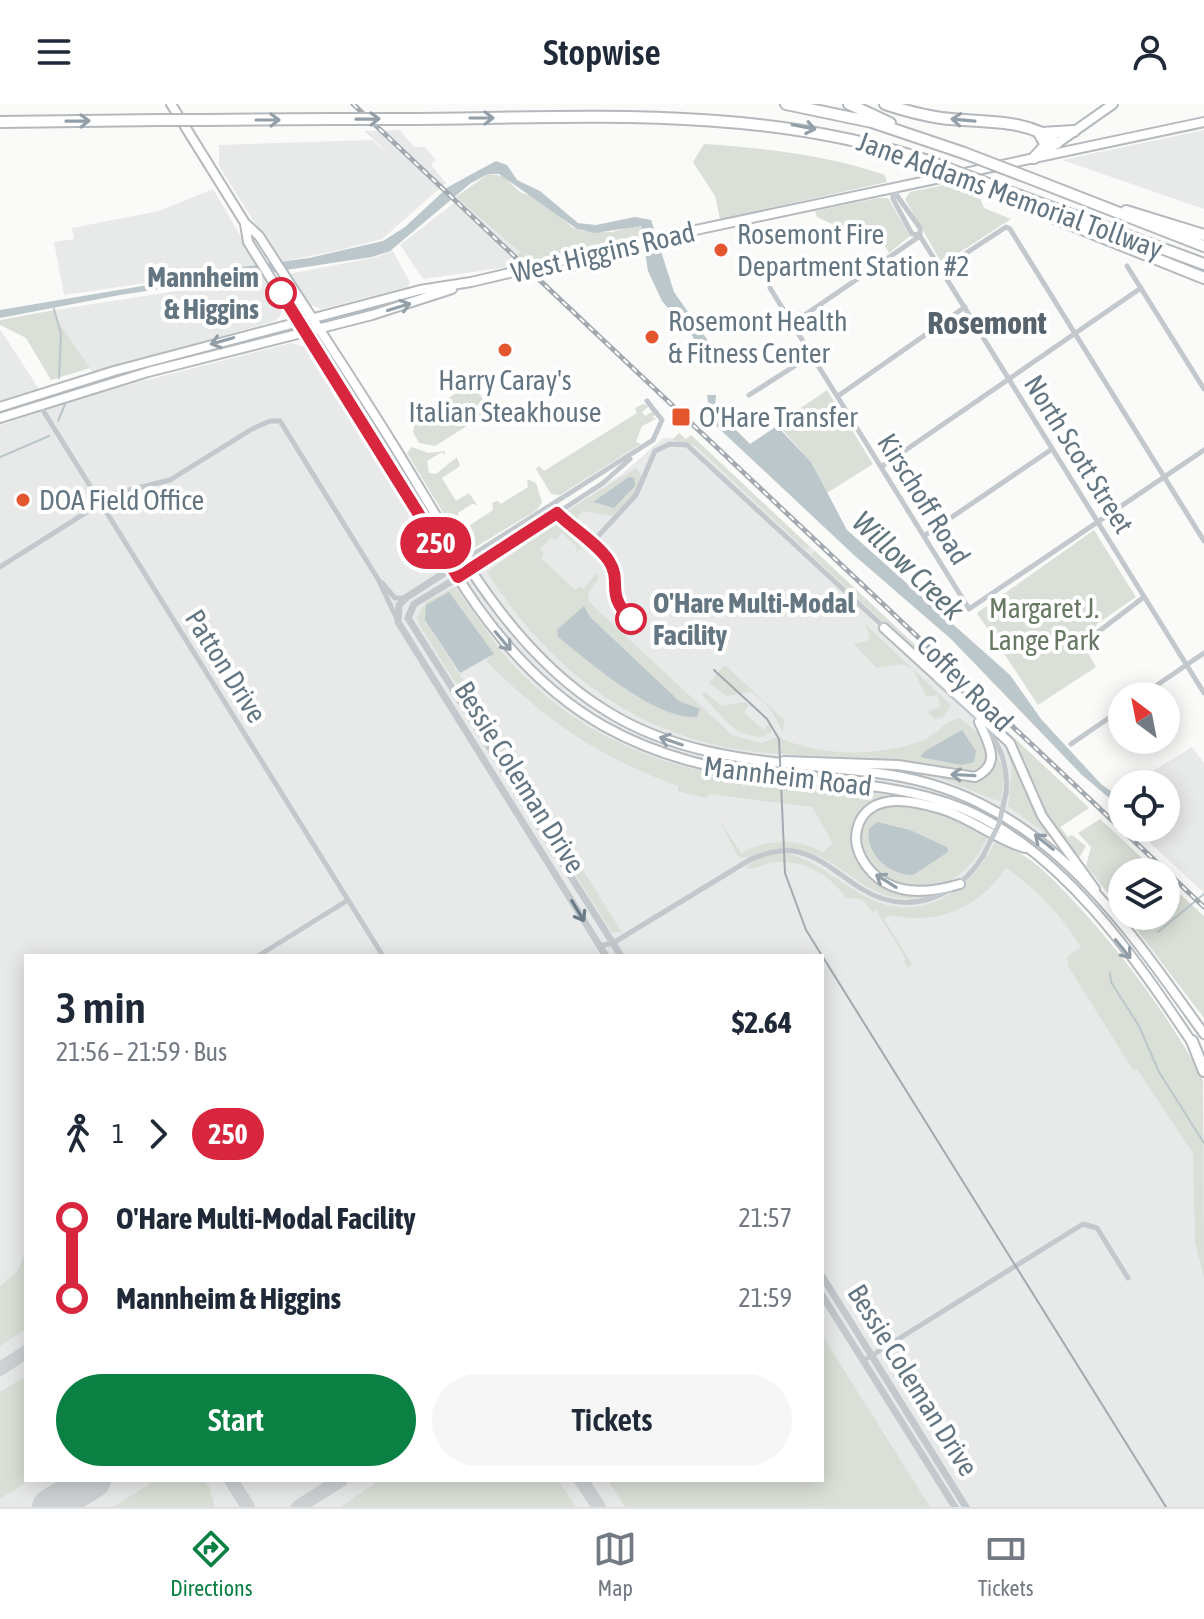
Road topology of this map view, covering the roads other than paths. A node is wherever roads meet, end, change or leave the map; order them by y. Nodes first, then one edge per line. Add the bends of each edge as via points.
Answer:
1 (171, 104) edge
2 (786, 104) edge
3 (849, 104) edge
4 (885, 104) edge
5 (1113, 104) edge
6 (0, 122) edge
7 (1204, 122) edge
8 (902, 130) junction
9 (1074, 131) junction
10 (1039, 133) junction
11 (1057, 143) junction
12 (1065, 152) junction
13 (1034, 158) junction
14 (893, 190) junction
15 (1032, 199) junction
16 (1110, 209) junction
17 (245, 223) junction
18 (1204, 235) edge
19 (920, 236) junction
20 (1204, 246) edge
21 (1204, 264) edge
22 (1127, 266) dead end
23 (942, 269) junction
24 (1204, 278) edge
25 (471, 282) junction
26 (770, 288) dead end
27 (1141, 288) junction
28 (965, 307) junction
29 (311, 316) junction
30 (297, 320) junction
31 (792, 323) junction
32 (319, 328) junction
33 (304, 332) junction
34 (1075, 333) junction
35 (812, 355) junction
36 (1009, 379) junction
37 (1204, 389) edge
38 (749, 395) dead end
39 (837, 396) junction
40 (37, 400) junction
41 (647, 401) dead end
42 (0, 407) edge
43 (0, 418) edge
44 (1052, 449) junction
45 (1204, 450) edge
46 (633, 455) junction
47 (881, 467) junction
48 (1164, 476) junction
49 (100, 504) junction
50 (551, 506) junction
51 (557, 513) junction
52 (1097, 522) junction
53 (924, 536) junction
54 (1204, 541) edge
55 (466, 559) junction
56 (0, 567) edge
57 (452, 568) junction
58 (472, 569) junction
59 (458, 577) junction
60 (378, 579) junction
61 (407, 597) junction
62 (1144, 597) junction
63 (398, 622) junction
64 (884, 628) junction
65 (1098, 632) dead end
66 (1204, 653) edge
67 (1187, 665) junction
68 (1162, 682) edge
69 (1204, 693) edge
70 (463, 705) junction
71 (453, 711) junction
72 (1108, 719) edge
73 (979, 722) junction
74 (1071, 744) dead end
75 (774, 762) junction
76 (1033, 850) junction
77 (960, 884) junction
78 (1099, 897) junction
79 (348, 900) junction
80 (613, 943) junction
81 (599, 946) junction
82 (261, 954) edge
83 (382, 954) edge
84 (605, 954) edge
85 (607, 954) edge
86 (620, 954) edge
87 (1204, 1034) edge
88 (1192, 1041) junction
89 (1204, 1060) edge
90 (1204, 1071) edge
91 (1128, 1278) dead end
92 (824, 1279) edge
93 (824, 1298) edge
94 (872, 1356) junction
95 (863, 1361) junction
96 (955, 1507) edge
97 (966, 1507) edge

1 - 17 main road, Mannheim Road
2 - 8 highway, Jane Addams Memorial Tollway
3 - 8 highway, Jane Addams Memorial Tollway
10 -> 4 highway
5 - 9 main road
6 -> 15 highway, Jane Addams Memorial Tollway, bridge via 698,117 762,121 840,135
7 - 12 main road, West Higgins Road
8 - 16 highway, Jane Addams Memorial Tollway, bridge
9 - 10 highway
9 - 11 main road
10 - 11 highway
10 - 13 highway via 1046,145
11 - 12 main road
11 - 13 main road
12 - 13 main road, West Higgins Road
13 - 14 main road, West Higgins Road
14 - 19 street, North Scott Street via 920,228
14 - 25 main road, West Higgins Road
15 - 21 highway, Jane Addams Memorial Tollway
15 - 24 highway via 1052,217
16 - 18 highway
16 - 20 highway, Jane Addams Memorial Tollway
17 - 29 main road, Mannheim Road
17 - 30 main road, Mannheim Road via 248,242
19 - 23 street, North Scott Street
19 - 31 street
22 - 27 street
23 - 28 street, North Scott Street
23 - 34 street via 1006,227
25 - 29 main road, West Higgins Road
32 -> 25 main road, West Higgins Road
26 - 31 street, Kirschoff Road
27 - 34 street
27 - 37 street
28 - 36 street, North Scott Street
28 - 39 street
29 - 30 main road, West Higgins Road
29 - 32 main road, Mannheim Road
30 - 33 main road, Mannheim Road
30 -> 40 main road, West Higgins Road
31 - 35 street, Kirschoff Road
32 - 33 main road, West Higgins Road
32 - 55 main road, Mannheim Road
33 - 40 main road, West Higgins Road
33 - 57 main road, Mannheim Road
34 - 36 street
34 - 48 street
35 - 38 street
35 - 39 street, Kirschoff Road
36 - 44 street, North Scott Street
36 - 47 street
39 - 47 street, Kirschoff Road
40 - 42 main road, West Higgins Road
40 - 43 main road, West Higgins Road
40 - 49 street, Patton Drive
41 - 46 street via 662,425
44 - 52 street, North Scott Street
44 - 53 street
45 - 48 street
46 - 50 street
46 - 51 street via 603,483
47 - 53 street, Kirschoff Road
48 - 52 street
48 - 54 street
49 - 56 street
49 - 60 street via 130,488 177,477 270,421 280,421
49 - 79 street, Patton Drive
50 - 51 street
50 - 55 street
51 - 58 street
51 - 64 street, Coffey Road via 590,545 636,495 655,451 682,444 696,451
52 - 53 street, Kirschoff Road via 969,609
52 - 62 street, North Scott Street
55 - 57 street
55 - 58 main road, Mannheim Road
57 - 59 main road, Mannheim Road
57 - 61 street
58 - 59 street
75 -> 58 main road, Mannheim Road via 670,742 602,709 538,657
59 - 70 street, Bessie Coleman Drive via 408,613
59 -> 76 main road, Mannheim Road via 497,635 541,681 628,740 721,771 925,796 988,821
60 - 61 street via 395,598
60 - 63 street
61 - 63 street via 399,605
62 - 65 street
62 - 67 street, North Scott Street
63 - 71 street, Bessie Coleman Drive
64 - 73 street, Coffey Road
64 - 78 main road via 1010,743 1042,816 1091,878
66 - 67 street
67 - 68 street
67 - 69 street, North Scott Street
70 - 71 street
70 - 80 street, Bessie Coleman Drive
71 -> 81 street, Bessie Coleman Drive
72 - 74 street
73 -> 75 main road via 993,756 988,768 975,777 884,764 795,758
73 - 77 street, Coffey Road, bridge via 1004,752 1006,793 999,824 983,856
78 -> 75 main road, Mannheim Road via 1045,843 973,798 900,776
77 -> 76 main road via 916,892 882,880 858,850 860,820 881,802 907,802 942,809
76 -> 88 main road, Mannheim Road via 1094,913
77 - 80 street, Coffey Road via 930,900 892,902 864,891 808,855 770,852
78 - 87 main road, Mannheim Road
79 - 82 street
79 - 83 street, Patton Drive
80 - 81 street, Coffey Road
80 - 85 street, Coffey Road
80 - 86 street, Bessie Coleman Drive
81 - 84 street, Bessie Coleman Drive
88 - 89 main road, Mannheim Road
88 - 90 highway
91 - 94 street via 1097,1228 1083,1224
92 - 94 street, Bessie Coleman Drive
93 - 95 street, Bessie Coleman Drive
94 - 95 street
94 - 97 street, Bessie Coleman Drive
95 - 96 street, Bessie Coleman Drive

